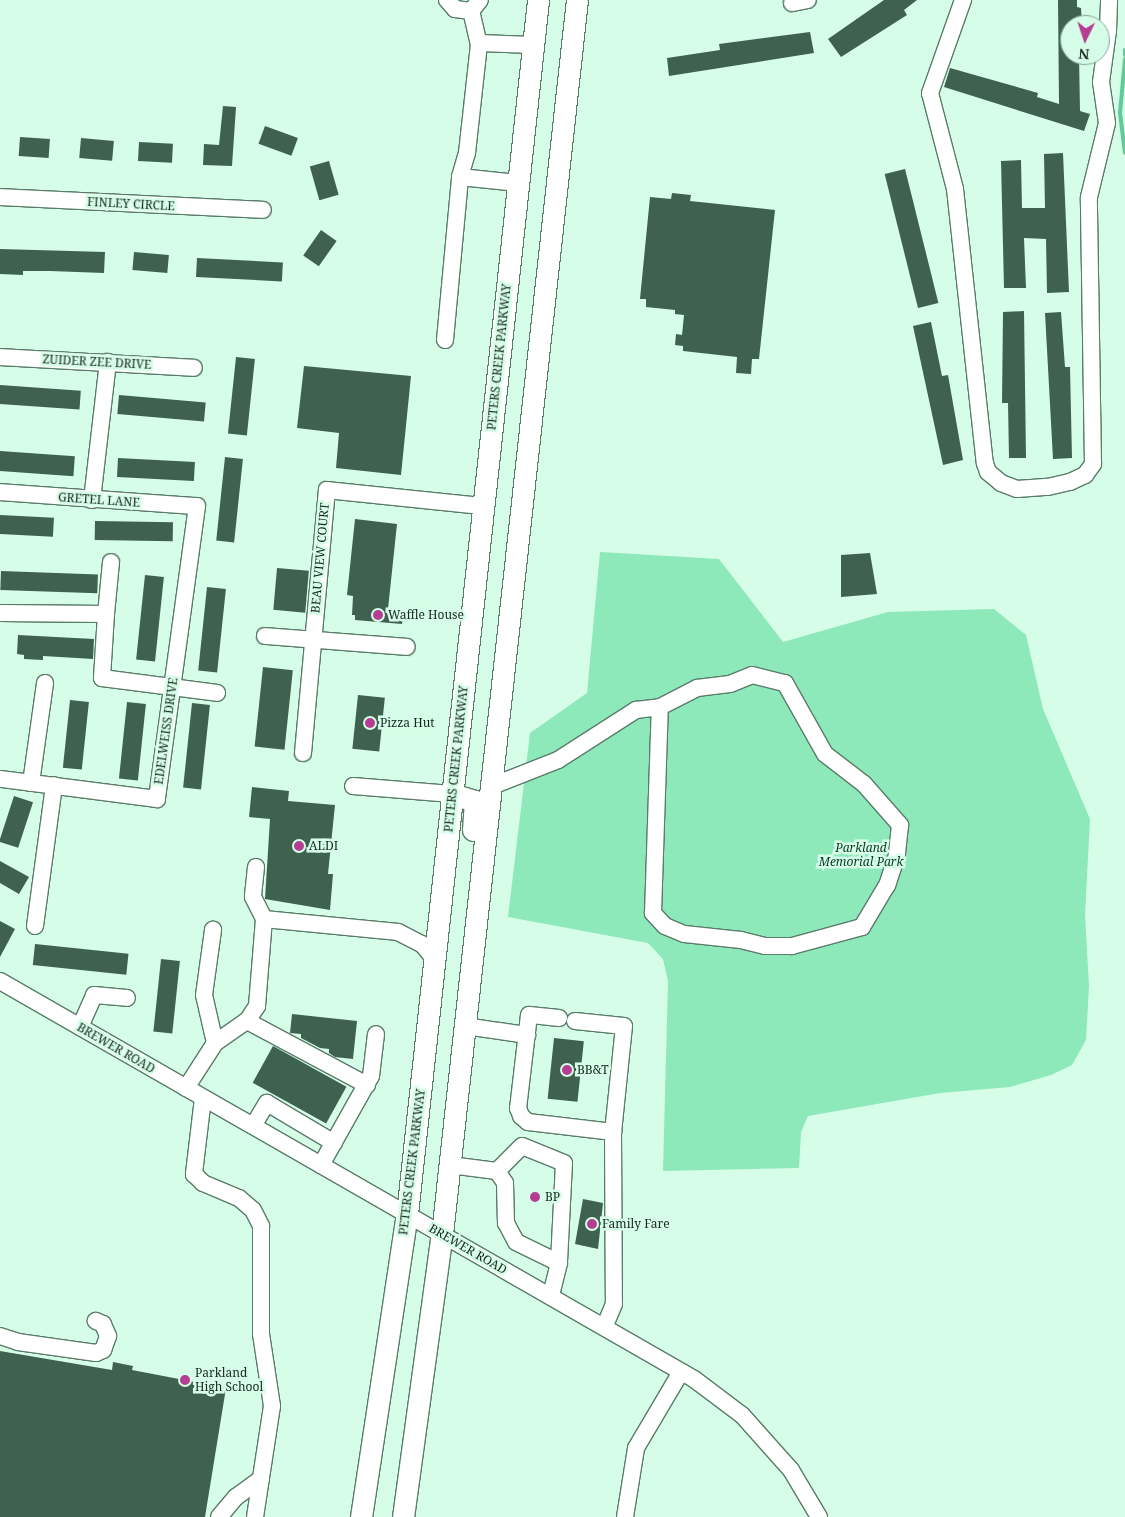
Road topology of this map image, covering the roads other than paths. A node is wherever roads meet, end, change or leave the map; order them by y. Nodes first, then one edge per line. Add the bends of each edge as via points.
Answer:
1 (447, 0) edge
2 (538, 0) edge
3 (564, 0) edge
4 (576, 0) edge
5 (808, 0) edge
6 (963, 0) edge
7 (1109, 0) edge
8 (792, 3) dead end
9 (475, 5) edge
10 (479, 43) junction
11 (533, 45) junction
12 (567, 99) junction
13 (460, 177) junction
14 (518, 183) junction
15 (0, 197) edge
16 (263, 210) dead end
17 (445, 340) dead end
18 (0, 356) edge
19 (108, 362) junction
20 (194, 368) dead end
21 (0, 492) edge
22 (92, 500) junction
23 (197, 506) joint
24 (484, 506) junction
25 (111, 562) dead end
26 (0, 613) edge
27 (106, 614) junction
28 (265, 636) dead end
29 (313, 641) junction
30 (407, 647) dead end
31 (45, 683) dead end
32 (173, 687) junction
33 (217, 694) dead end
34 (660, 707) junction
35 (303, 753) dead end
36 (0, 779) edge
37 (31, 783) junction
38 (54, 786) junction
39 (353, 786) dead end
40 (492, 786) junction
41 (452, 794) junction
42 (256, 867) dead end
43 (264, 919) junction
44 (35, 926) dead end
45 (213, 930) dead end
46 (434, 960) junction
47 (0, 981) edge
48 (127, 998) dead end
49 (247, 1021) junction
50 (466, 1022) junction
51 (80, 1027) junction
52 (376, 1034) dead end
53 (527, 1035) junction
54 (216, 1043) junction
55 (367, 1085) junction
56 (186, 1088) junction
57 (203, 1098) junction
58 (528, 1122) junction
59 (253, 1126) junction
60 (613, 1132) junction
61 (334, 1143) junction
62 (522, 1146) junction
63 (321, 1165) junction
64 (450, 1165) junction
65 (498, 1171) junction
66 (407, 1214) junction
67 (442, 1234) junction
68 (559, 1263) junction
69 (551, 1296) junction
70 (96, 1321) dead end
71 (604, 1327) junction
72 (0, 1336) edge
73 (682, 1372) junction
74 (261, 1480) junction
75 (219, 1517) edge
76 (255, 1517) edge
77 (361, 1517) edge
78 (403, 1517) edge
79 (625, 1517) edge
80 (819, 1517) edge

1 - 9 street via 455,10
2 - 11 main road, PETERS CREEK PARKWAY
3 - 12 main road via 558,81
4 - 12 main road
5 - 8 street
6 - 7 street via 930,93 955,189 985,463 988,472 1001,483 1017,489 1070,482 1085,475 1093,464 1089,197 1107,123 1101,82
9 - 10 street
10 - 11 street
10 - 13 street via 467,153
11 - 14 main road, PETERS CREEK PARKWAY
12 - 40 main road
13 - 14 street
13 - 17 street
14 - 24 main road, PETERS CREEK PARKWAY
15 - 16 street, FINLEY CIRCLE
18 - 19 street, ZUIDER ZEE DRIVE
19 - 20 street, ZUIDER ZEE DRIVE
19 - 22 street
21 - 22 street, GRETEL LANE
22 - 23 street, GRETEL LANE
23 - 32 street, EDELWEISS DRIVE
24 - 29 street, BEAU VIEW COURT via 327,490
24 - 41 main road, PETERS CREEK PARKWAY
25 - 27 street
26 - 27 street
27 - 32 street via 102,678
28 - 29 street
29 - 30 street
29 - 35 street, BEAU VIEW COURT
31 - 37 street
32 - 33 street
32 - 38 street, EDELWEISS DRIVE via 157,799
34 - 34 street via 696,688 730,684 752,675 785,683 825,754 864,784 900,825 897,855 887,885 862,927 792,946 765,946 684,934 659,920 653,913
34 - 40 street via 636,710 558,760
36 - 37 street, EDELWEISS DRIVE
37 - 38 street, EDELWEISS DRIVE
38 - 44 street
39 - 41 street
40 - 50 main road
41 - 46 main road, PETERS CREEK PARKWAY
41 - 50 main road via 475,801 469,875
42 - 43 street via 254,897
43 - 46 street via 398,932 422,944
43 - 49 street via 256,1006
45 - 54 street via 204,995
46 - 66 main road, PETERS CREEK PARKWAY
47 - 51 street, BREWER ROAD
48 - 51 street via 94,995
49 - 54 street
49 - 55 street
50 - 53 street
50 - 64 main road
51 - 56 street, BREWER ROAD
52 - 55 street
53 - 58 street via 518,1108
53 - 60 street via 529,1015 624,1026
54 - 56 street
55 - 61 street
56 - 57 street, BREWER ROAD
57 - 59 street, BREWER ROAD
57 - 74 street via 194,1174 202,1183 239,1198 253,1210 261,1226 261,1334 272,1406
58 - 60 street
58 - 62 street
59 - 61 street via 267,1103
59 - 63 street, BREWER ROAD
60 - 71 street via 614,1304
61 - 63 street
62 - 65 street
62 - 68 street via 564,1163
63 - 66 street, BREWER ROAD
64 - 65 street
64 - 67 main road
65 - 68 street via 505,1183 506,1223 516,1242
66 - 67 street, BREWER ROAD
66 - 77 main road, PETERS CREEK PARKWAY
67 - 69 street, BREWER ROAD
67 - 78 main road
68 - 69 street
69 - 71 street, BREWER ROAD
70 - 72 street via 103,1324 108,1336 103,1350 96,1353 28,1344
71 - 73 street, BREWER ROAD
73 - 79 street via 636,1448
73 - 80 street, BREWER ROAD via 742,1416 791,1470
74 - 75 street via 236,1497
74 - 76 street

